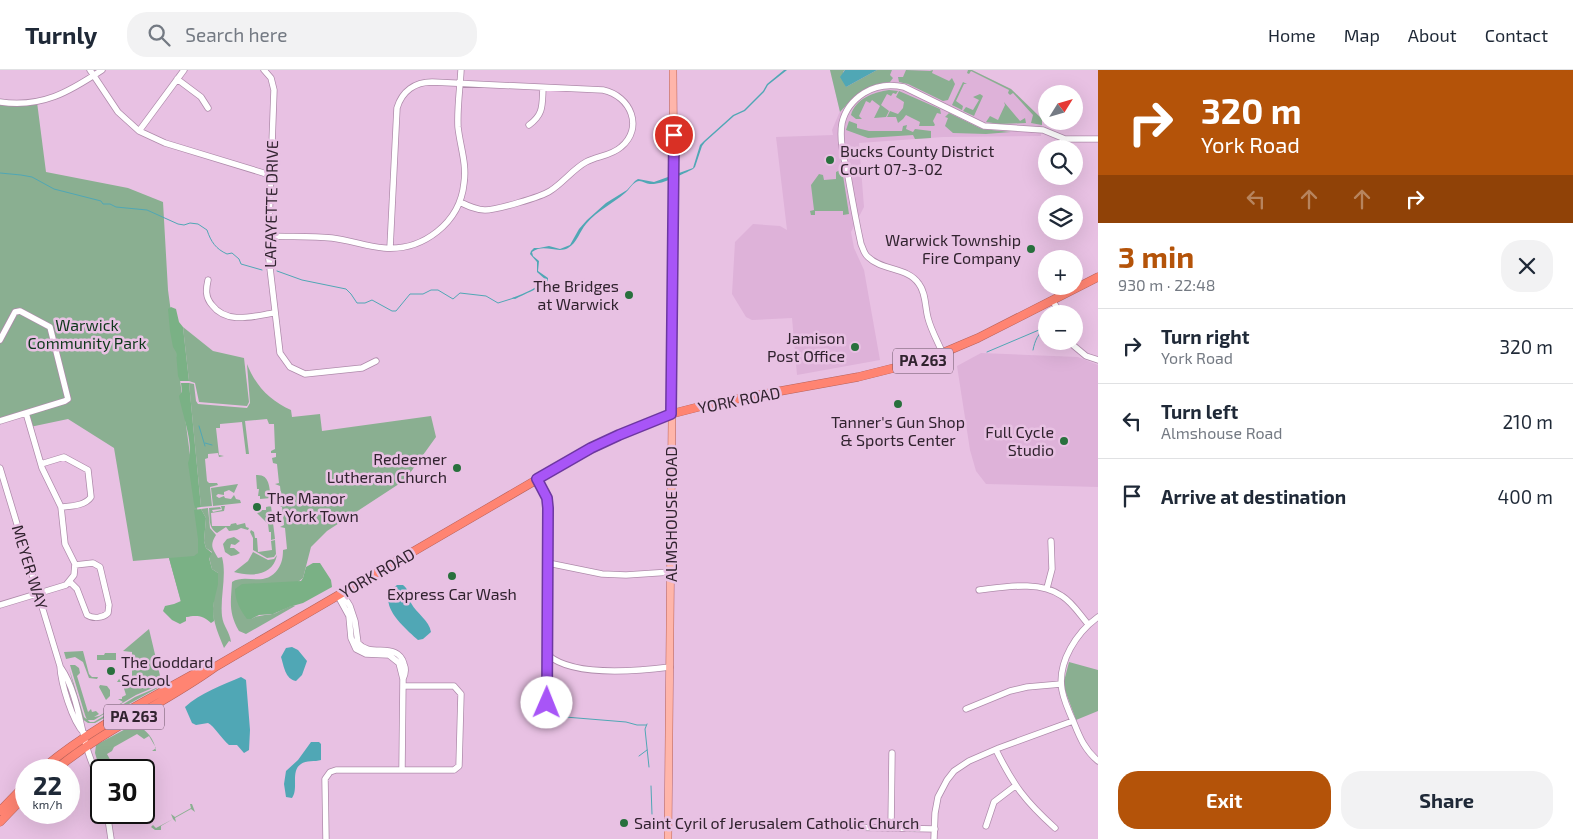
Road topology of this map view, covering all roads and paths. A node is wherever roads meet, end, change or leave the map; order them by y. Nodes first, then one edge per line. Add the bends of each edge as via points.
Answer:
1 (90, 70) edge
2 (102, 70) edge
3 (184, 70) edge
4 (264, 70) edge
5 (461, 70) edge
6 (674, 70) edge
7 (94, 76) junction
8 (177, 79) junction
9 (460, 83) junction
10 (542, 88) junction
11 (0, 102) edge
12 (208, 108) dead end
13 (529, 125) dead end
14 (139, 132) junction
15 (1098, 139) edge
16 (270, 175) junction
17 (460, 202) junction
18 (268, 236) junction
19 (390, 248) junction
20 (1098, 277) edge
21 (208, 280) dead end
22 (1057, 305) edge
23 (274, 313) junction
24 (1038, 314) edge
25 (0, 340) edge
26 (1080, 350) edge
27 (943, 354) junction
28 (1098, 360) edge
29 (376, 361) dead end
30 (26, 413) junction
31 (671, 414) junction
32 (0, 420) edge
33 (42, 466) junction
34 (0, 468) edge
35 (537, 479) junction
36 (62, 511) junction
37 (1051, 541) dead end
38 (548, 563) junction
39 (75, 565) junction
40 (671, 572) junction
41 (70, 582) junction
42 (1047, 588) junction
43 (979, 590) dead end
44 (38, 594) junction
45 (340, 595) junction
46 (0, 605) edge
47 (1098, 617) edge
48 (1088, 624) junction
49 (548, 655) junction
50 (215, 667) junction
51 (670, 667) junction
52 (403, 683) junction
53 (1062, 684) junction
54 (547, 703) dead end
55 (966, 709) dead end
56 (1073, 721) junction
57 (84, 735) junction
58 (86, 746) junction
59 (996, 750) junction
60 (892, 753) dead end
61 (55, 759) edge
62 (69, 759) edge
63 (91, 759) edge
64 (1098, 761) edge
65 (402, 769) junction
66 (1015, 786) junction
67 (15, 795) edge
68 (15, 806) edge
69 (0, 811) edge
70 (827, 820) dead end
71 (0, 822) edge
72 (109, 824) edge
73 (986, 826) dead end
74 (891, 828) junction
75 (1055, 828) dead end
76 (934, 829) junction
77 (111, 839) edge
78 (326, 839) edge
79 (668, 839) edge
80 (934, 839) edge

1 - 7 street
2 - 7 street
3 - 8 street
4 - 16 street, LAFAYETTE DRIVE via 271,78 274,90
5 - 9 street
6 - 31 main road, ALMSHOUSE ROAD
7 - 11 street via 69,92 52,98 28,103
7 - 14 street via 118,112
8 - 12 street via 202,97
8 - 14 street
9 - 10 street
9 - 17 street via 458,123 465,172
9 - 19 street via 420,83 408,89 400,100
10 - 13 street via 541,113
10 - 17 street via 603,90 619,96 632,116 629,138 618,150 584,162 546,193 486,210
14 - 16 street
15 - 27 street via 1065,139 1035,128 991,128 896,85 878,86 861,95 847,109 842,123 842,143 860,244 866,256 877,264 904,273 920,284 928,319
16 - 18 street, LAFAYETTE DRIVE
17 - 19 street via 447,223 430,237 410,246
18 - 19 street via 332,238
18 - 23 street, LAFAYETTE DRIVE
20 - 22 highway, YORK ROAD / PA 263
21 - 23 street via 208,300 224,315 244,318
23 - 29 street, LAFAYETTE DRIVE via 280,353 294,370 311,374 362,368
24 - 27 highway, YORK ROAD / PA 263
25 - 30 street via 17,310 52,331 68,398
26 - 28 street
27 - 31 highway, YORK ROAD / PA 263 via 886,371 714,402
30 - 32 street
30 - 33 street
31 - 35 highway, YORK ROAD / PA 263 via 591,448
31 - 40 main road, ALMSHOUSE ROAD
33 - 36 street
33 - 36 street via 64,457 88,470 89,501
34 - 44 street, MEYER WAY
35 - 38 street via 548,501
35 - 45 highway, YORK ROAD / PA 263
36 - 39 street via 65,544
37 - 42 street via 1052,569
38 - 40 street via 608,575
38 - 49 street
39 - 41 street
39 - 41 street via 93,563 100,567 109,604 108,614 104,617 87,616 77,589
40 - 51 main road, ALMSHOUSE ROAD
41 - 44 street
42 - 43 street
42 - 48 street via 1068,600
44 - 46 street
44 - 57 street, MEYER WAY via 68,701
45 - 50 highway, YORK ROAD / PA 263
45 - 52 street via 350,606 358,643 365,649 389,650 400,656 405,666
47 - 48 street
48 - 53 street via 1067,655
49 - 51 street via 563,663 605,670
49 - 54 street
50 - 57 highway, YORK ROAD / PA 263 via 191,675
50 - 58 highway, YORK ROAD / PA 263
51 - 79 main road, ALMSHOUSE ROAD
52 - 65 street
52 - 65 street via 454,686 461,694 459,766 454,770
53 - 55 street via 1010,691
53 - 56 street
56 - 59 street
56 - 64 street via 1083,745
57 - 58 street, MEYER WAY
57 - 61 highway, YORK ROAD / PA 263
58 - 62 highway, YORK ROAD / PA 263
58 - 63 street, MEYER WAY
59 - 66 street
59 - 76 street via 961,766 947,780 935,807
60 - 74 street
65 - 78 street via 330,772 326,779
66 - 73 street via 994,802
66 - 75 street
67 - 69 highway
68 - 71 highway
70 - 74 street via 839,827
72 - 77 street
74 - 76 street
76 - 80 street

